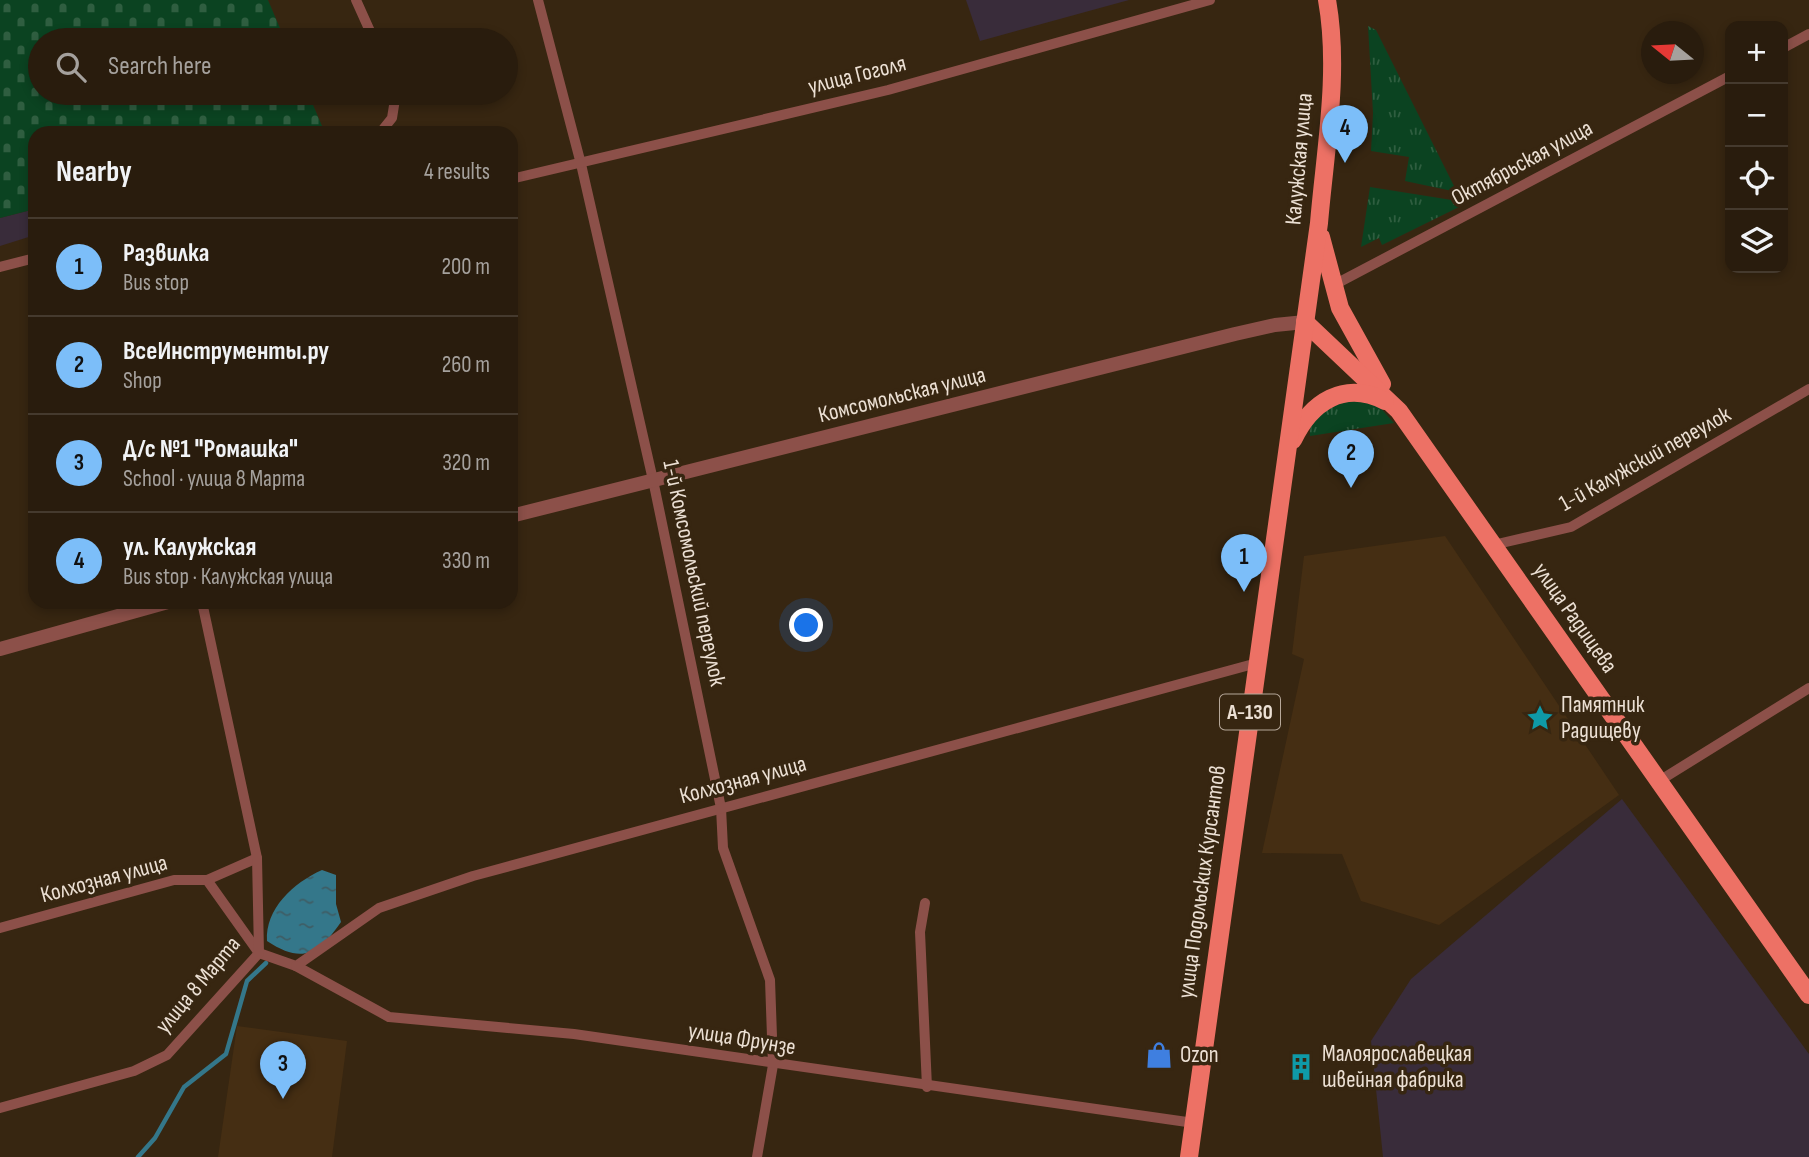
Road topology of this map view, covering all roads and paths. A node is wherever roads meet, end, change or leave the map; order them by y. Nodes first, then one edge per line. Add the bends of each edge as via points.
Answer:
1 (356, 0) edge
2 (538, 0) edge
3 (1210, 0) edge
4 (1327, 0) edge
5 (369, 28) edge
6 (1809, 34) edge
7 (1788, 45) edge
8 (1725, 79) edge
9 (394, 105) edge
10 (386, 126) edge
11 (581, 164) junction
12 (518, 178) edge
13 (1319, 223) junction
14 (28, 260) edge
15 (0, 267) edge
16 (1332, 286) junction
17 (1305, 322) junction
18 (1809, 389) edge
19 (1399, 411) junction
20 (1286, 461) junction
21 (653, 480) junction
22 (518, 514) edge
23 (1493, 545) junction
24 (143, 609) edge
25 (204, 609) edge
26 (0, 649) edge
27 (1257, 663) junction
28 (1809, 688) edge
29 (1659, 781) junction
30 (721, 808) junction
31 (257, 858) junction
32 (207, 880) junction
33 (925, 903) dead end
34 (0, 928) edge
35 (259, 953) junction
36 (296, 966) junction
37 (1809, 995) edge
38 (773, 1065) junction
39 (927, 1087) junction
40 (0, 1108) edge
41 (1194, 1123) junction
42 (757, 1157) edge
43 (1189, 1157) edge

1 - 5 street
2 - 11 street, 1-й Комсомольский переулок
3 - 11 street, улица Гоголя via 888,90
4 - 13 main road, Калужская улица / А-130 via 1331,74
6 - 7 street
8 - 16 street, Октябрьская улица
9 - 10 street
11 - 12 street, улица Гоголя
11 - 21 street, 1-й Комсомольский переулок
13 - 16 main road
13 - 17 main road, Калужская улица / А-130
14 - 15 street
16 - 19 main road via 1348,327
17 - 19 main road, улица Радищева
17 - 20 main road, улица Подольских Курсантов / А-130
17 - 21 street, Комсомольская улица via 1235,334
18 - 23 street, 1-й Калужский переулок via 1571,527
19 - 20 main road via 1372,394 1337,394 1318,405 1304,421
19 - 23 main road, улица Радищева
20 - 27 main road, улица Подольских Курсантов / А-130
21 - 22 street, Комсомольская улица
21 - 30 street, 1-й Комсомольский переулок
23 - 29 main road, улица Радищева
24 - 26 street
25 - 31 street, улица 8 Марта
27 - 30 street, Колхозная улица
27 - 41 main road, улица Подольских Курсантов / А-130
28 - 29 street
29 - 37 main road, улица Радищева
30 - 36 street, Колхозная улица via 473,876 379,908
30 - 38 street, 1-й Комсомольский переулок via 723,848 770,980
31 - 32 street, Колхозная улица
31 - 35 street, улица 8 Марта
32 - 34 street, Колхозная улица via 174,880
32 - 35 street
33 - 39 street via 920,932
35 - 36 street
35 - 40 street, улица 8 Марта via 167,1055 134,1071
36 - 38 street, улица Фрунзе via 389,1017 574,1034
38 - 39 street, улица Фрунзе
38 - 42 street, 1-й Комсомольский переулок
39 - 41 street, улица Фрунзе
41 - 43 main road, улица Подольских Курсантов / А-130

